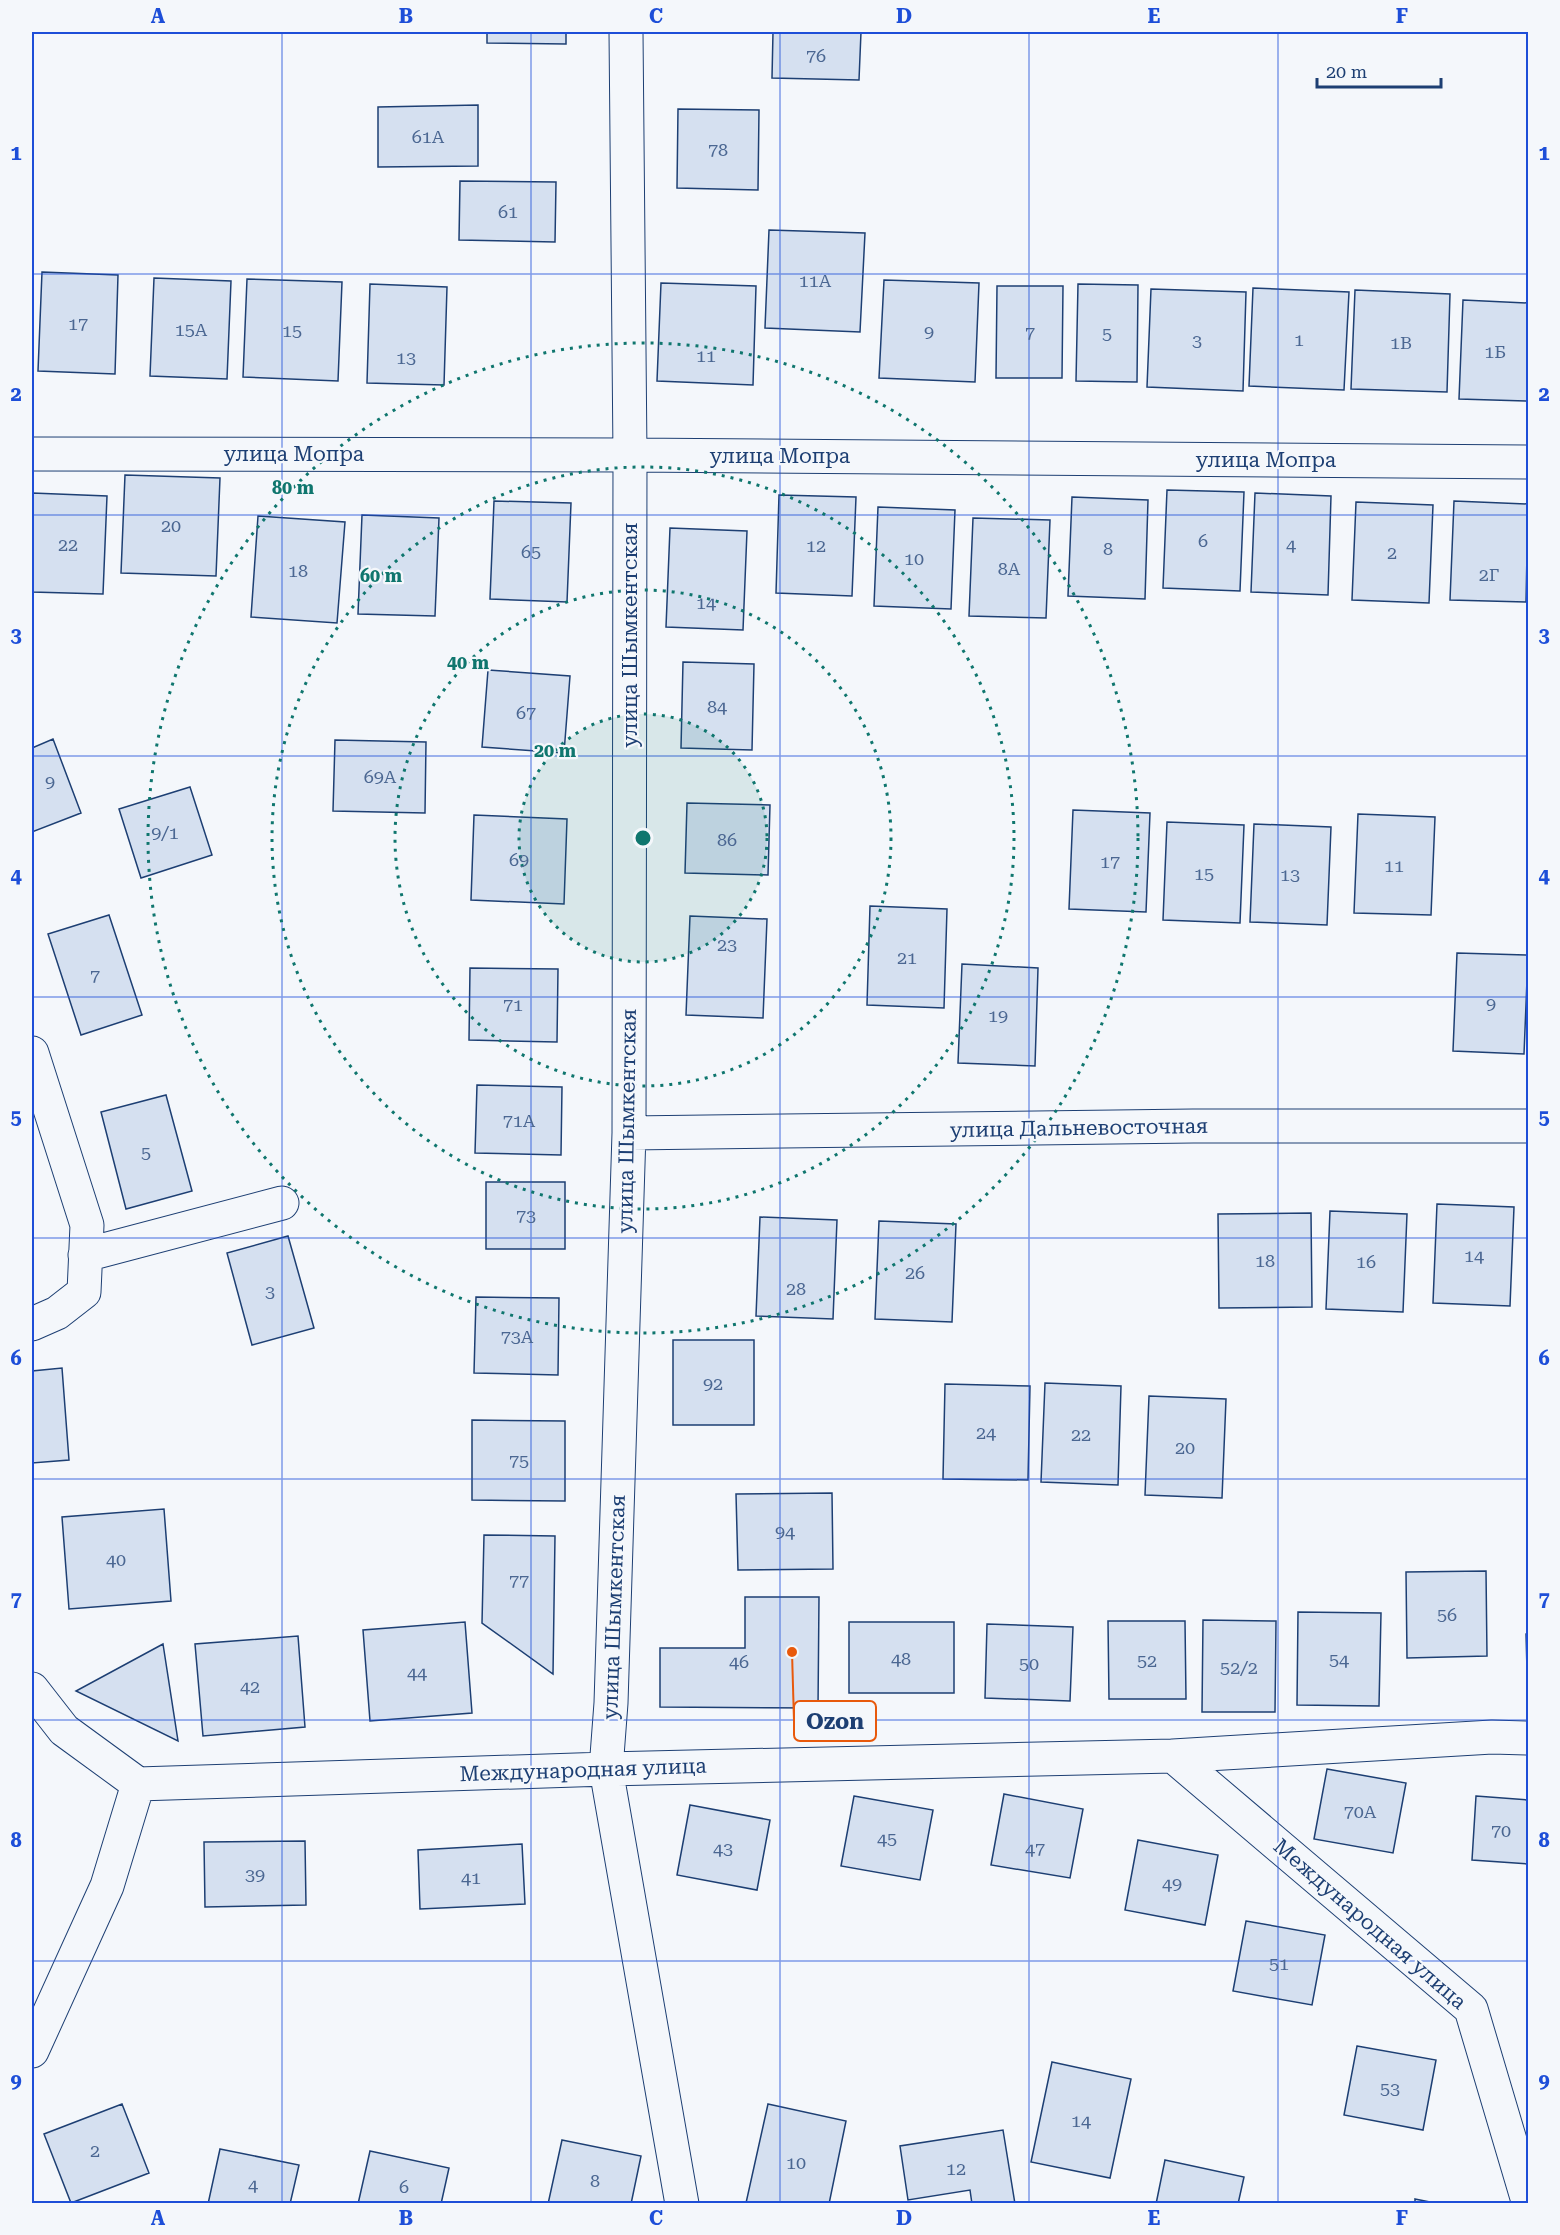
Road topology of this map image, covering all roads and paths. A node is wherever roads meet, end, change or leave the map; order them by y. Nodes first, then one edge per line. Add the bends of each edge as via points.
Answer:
1 (626, 32) edge
2 (32, 454) edge
3 (630, 455) junction
4 (1528, 462) edge
5 (32, 1053) edge
6 (1528, 1126) edge
7 (629, 1133) junction
8 (282, 1203) dead end
9 (85, 1255) junction
10 (32, 1324) edge
11 (32, 1689) edge
12 (1528, 1738) edge
13 (1173, 1756) junction
14 (606, 1768) junction
15 (138, 1784) junction
16 (32, 2051) edge
17 (1528, 2201) edge
18 (682, 2204) edge

1 - 3 street, улица Шымкентская
2 - 3 street, улица Мопра
3 - 4 street, улица Мопра
3 - 7 street, улица Шымкентская
5 - 9 street via 87,1225
6 - 7 street, улица Дальневосточная
7 - 14 street, улица Шымкентская
8 - 9 street
9 - 10 street via 84,1292 57,1314
11 - 15 street via 64,1730
12 - 13 street, Международная улица
13 - 14 street, Международная улица
13 - 17 street, Международная улица via 1471,2009
14 - 15 street, Международная улица
14 - 18 street, улица Шымкентская
15 - 16 street via 107,1886

